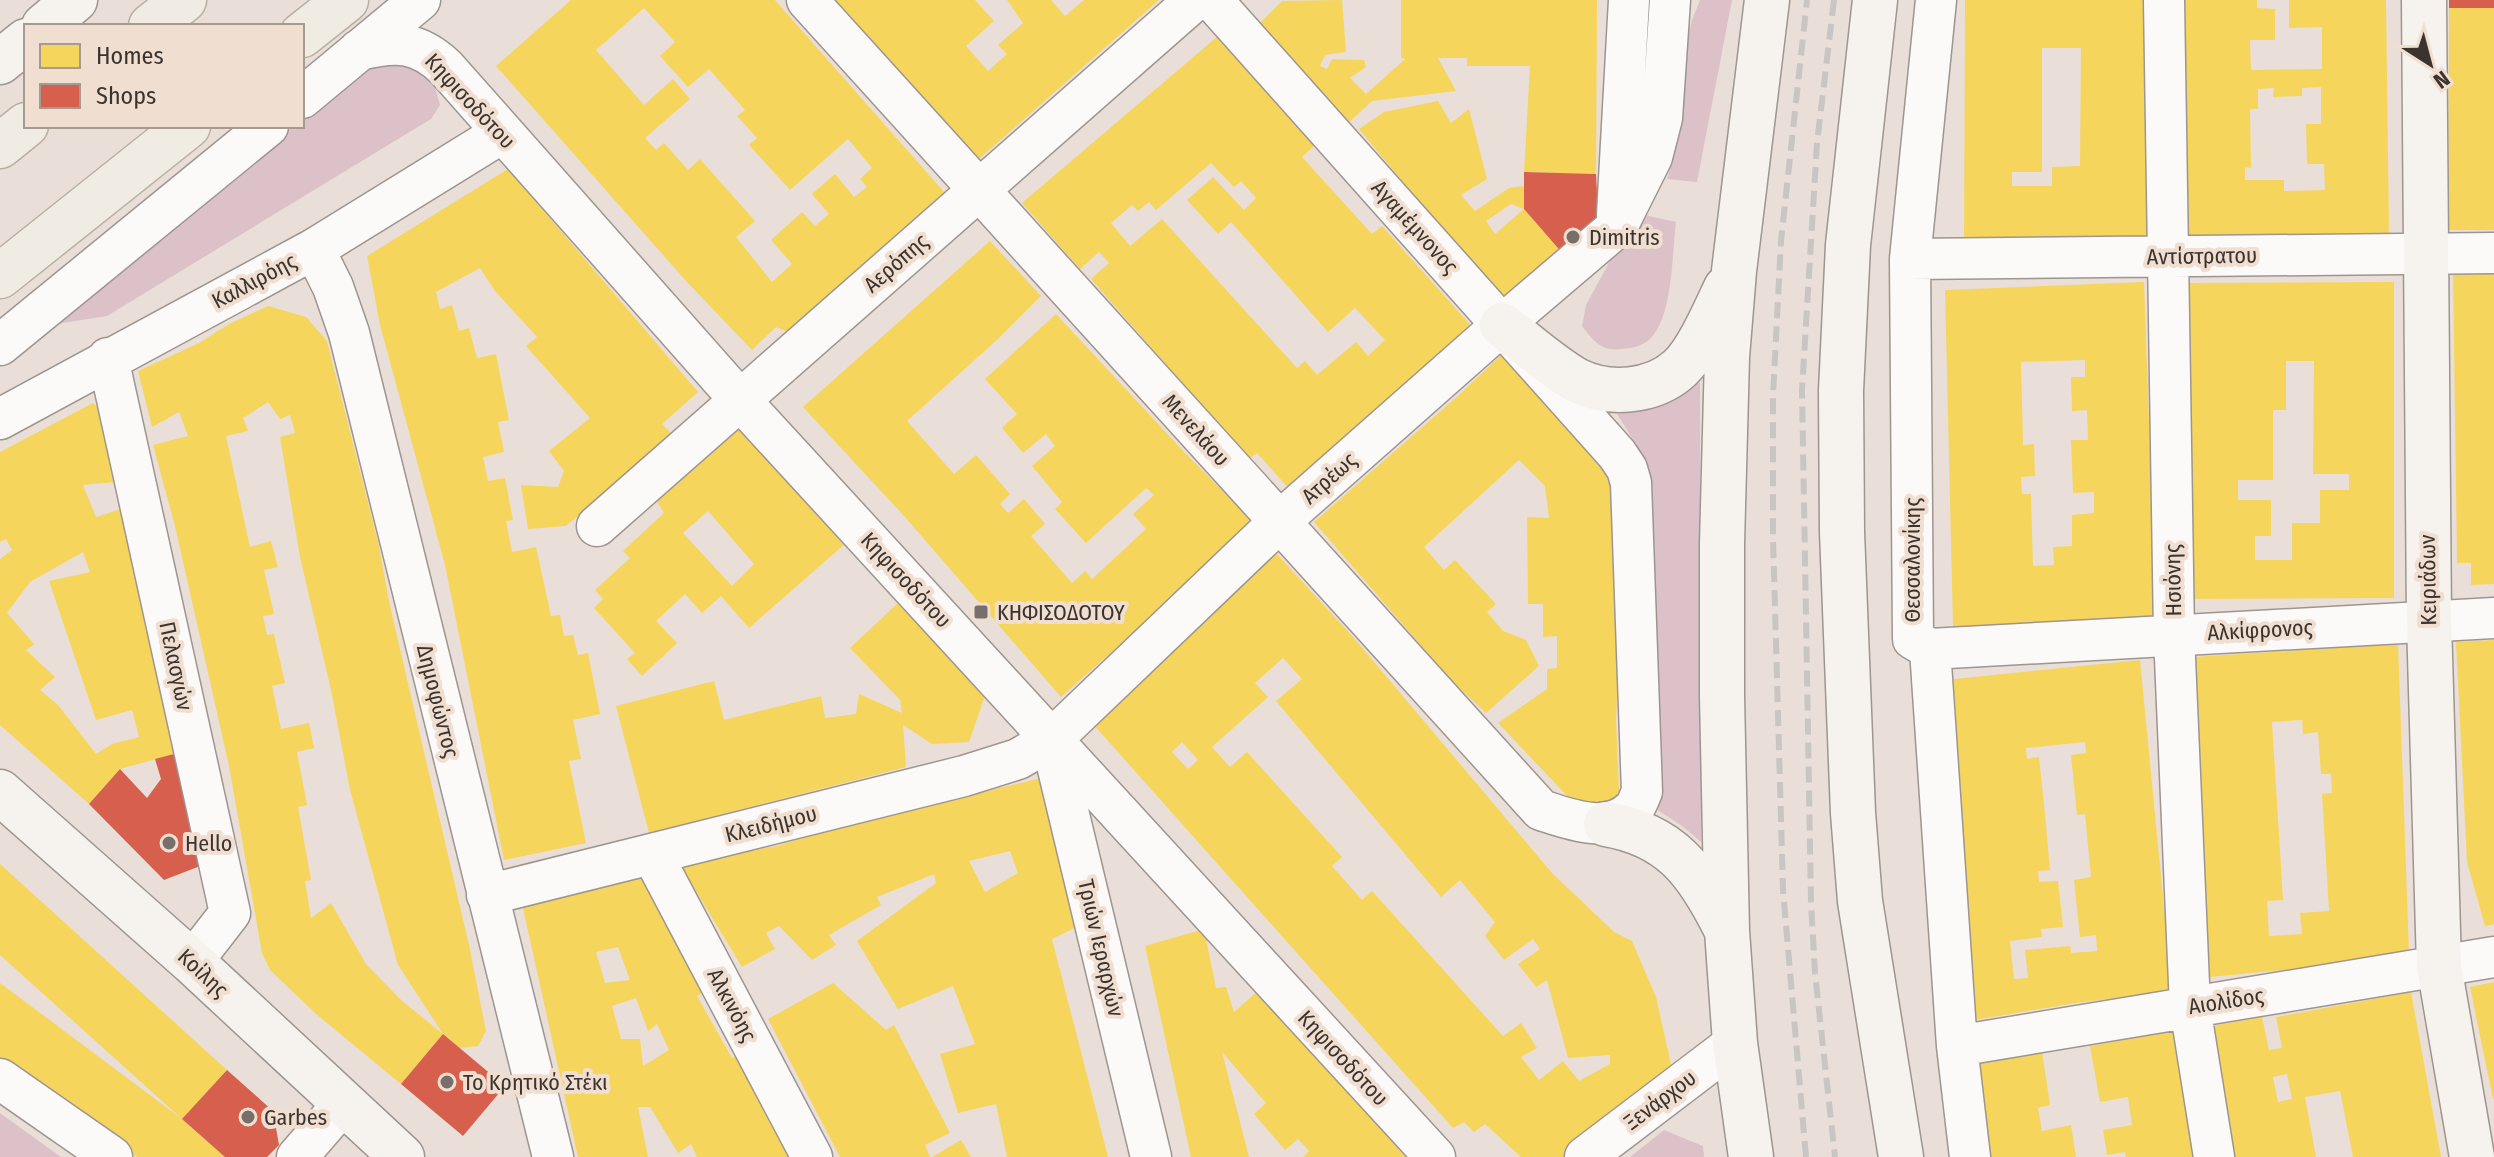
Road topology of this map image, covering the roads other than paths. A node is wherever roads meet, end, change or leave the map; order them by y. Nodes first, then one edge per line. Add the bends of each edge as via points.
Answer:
1 (75, 0) edge
2 (184, 0) edge
3 (346, 0) edge
4 (420, 0) edge
5 (807, 0) edge
6 (1195, 0) edge
7 (1212, 0) edge
8 (1670, 0) edge
9 (1767, 0) edge
10 (1875, 0) edge
11 (1936, 0) edge
12 (2164, 0) edge
13 (2424, 0) edge
14 (1630, 2) edge
15 (46, 24) edge
16 (154, 24) edge
17 (304, 33) edge
18 (24, 43) edge
19 (359, 50) junction
20 (0, 62) edge
21 (304, 96) edge
22 (24, 127) edge
23 (185, 128) edge
24 (266, 128) edge
25 (502, 133) junction
26 (0, 146) edge
27 (979, 190) junction
28 (1617, 227) junction
29 (314, 249) junction
30 (2424, 253) junction
31 (2494, 253) edge
32 (2169, 256) junction
33 (1910, 259) junction
34 (1734, 271) junction
35 (0, 276) edge
36 (1502, 325) junction
37 (0, 345) edge
38 (108, 358) junction
39 (740, 400) junction
40 (0, 419) edge
41 (1279, 522) junction
42 (597, 526) dead end
43 (2494, 618) edge
44 (2429, 621) junction
45 (2174, 635) junction
46 (1930, 649) junction
47 (1051, 740) junction
48 (0, 792) edge
49 (1606, 824) junction
50 (652, 854) junction
51 (487, 895) junction
52 (1727, 931) junction
53 (2494, 957) edge
54 (192, 962) junction
55 (2439, 966) junction
56 (2190, 1007) junction
57 (1735, 1043) junction
58 (1957, 1046) junction
59 (0, 1079) edge
60 (343, 1104) junction
61 (112, 1157) edge
62 (297, 1157) edge
63 (402, 1157) edge
64 (553, 1157) edge
65 (812, 1157) edge
66 (1151, 1157) edge
67 (1435, 1157) edge
68 (1585, 1157) edge
69 (1751, 1157) edge
70 (1901, 1157) edge
71 (1970, 1157) edge
72 (2214, 1157) edge
73 (2472, 1157) edge

1 - 15 street
2 - 16 main road
3 - 17 main road
4 - 19 street
5 - 27 street, Μενελάου
6 - 27 street, Αερόπης
7 - 36 street, Αγαμέμνονος
8 - 28 street, Ατρέως via 1662,118 1652,157
9 - 34 street
10 - 70 street via 1848,245 1842,532 1860,901
11 - 33 street, Θεσσαλονίκης
12 - 32 street, Ησιόνης
13 - 30 street, Κειριάδων
14 - 28 street
18 - 20 street
19 - 21 street
19 - 25 street, Κηφισοδότου via 395,44 429,53
22 - 26 main road
23 - 35 main road
24 - 37 street
25 - 29 street, Καλλιρόης
25 - 39 street, Κηφισοδότου
27 - 39 street, Αερόπης
27 - 41 street, Μενελάου
28 - 36 street, Ατρέως
29 - 38 street, Καλλιρόης
29 - 51 street, Δημοφώντος via 349,333
30 - 31 street, Αντίστρατου
30 - 32 street, Αντίστρατου
30 - 44 street, Κειριάδων
32 - 33 street, Αντίστρατου
32 - 45 street, Ησιόνης
33 - 46 street, Θεσσαλονίκης via 1913,639
34 - 36 street via 1680,368 1647,387 1614,391 1577,380
34 - 52 street via 1722,544
36 - 41 street, Ατρέως
36 - 49 street, Αγαμέμνονος via 1617,454 1631,483 1642,792 1633,809
38 - 40 street, Καλλιρόης
38 - 54 street, Πελασγών via 230,913
39 - 42 street, Αερόπης
39 - 47 street, Κηφισοδότου
41 - 47 street, Ατρέως
41 - 49 street, Μενελάου via 1541,810
43 - 44 street, Αλκίφρονος
44 - 45 street, Αλκίφρονος
44 - 55 street, Κειριάδων
45 - 46 street, Αλκίφρονος
45 - 56 street, Ησιόνης
46 - 58 street, Θεσσαλονίκης
47 - 50 street, Κλειδήμου via 1018,759 964,776
47 - 66 street, Τριών Ιεραρχών
47 - 67 street, Κηφισοδότου
48 - 54 street, Κοίλης
49 - 52 street via 1635,829 1673,853 1709,895
50 - 51 street, Κλειδήμου
50 - 65 street, Αλκινόης
51 - 64 street, Δημοφώντος
52 - 57 street
53 - 55 street, Αιολίδος
54 - 60 street, Κοίλης
55 - 56 street, Αιολίδος
55 - 73 street, Κειριάδων
56 - 58 street, Αιολίδος
56 - 72 street, Ησιόνης
57 - 68 street, Ξενάρχου
57 - 69 street
58 - 71 street, Θεσσαλονίκης
59 - 61 street
60 - 62 street
60 - 63 street, Κοίλης

